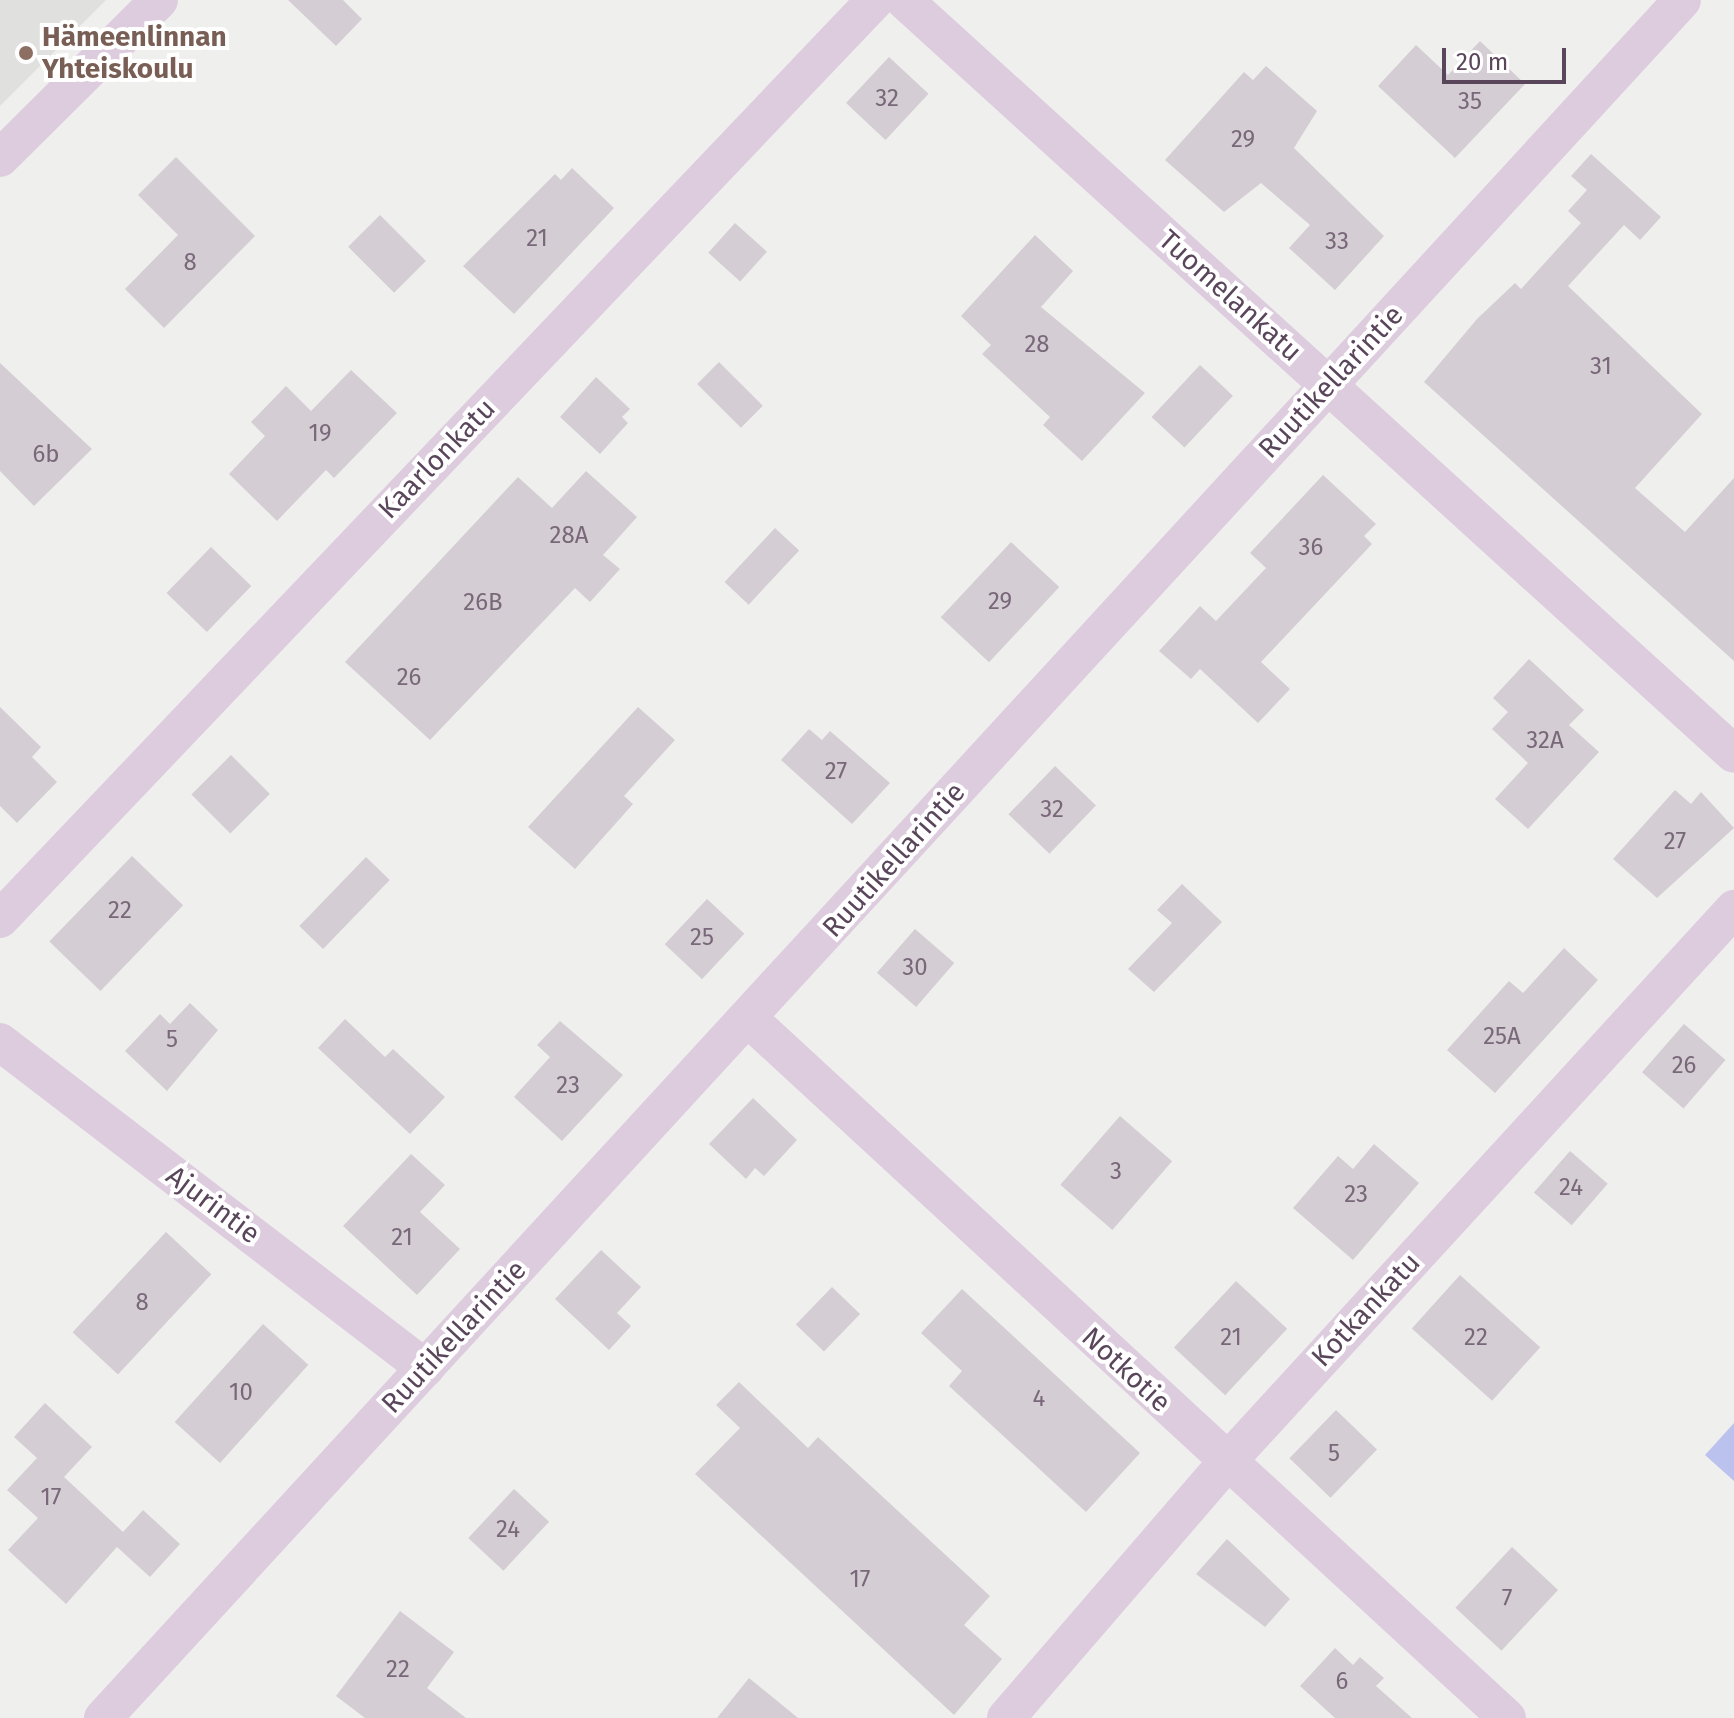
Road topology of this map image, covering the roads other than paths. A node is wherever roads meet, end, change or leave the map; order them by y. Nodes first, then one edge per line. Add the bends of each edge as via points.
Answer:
1 (159, 0) edge
2 (875, 0) edge
3 (904, 0) edge
4 (1682, 0) edge
5 (0, 158) edge
6 (1328, 385) junction
7 (1734, 754) edge
8 (1734, 909) edge
9 (0, 919) edge
10 (749, 1019) junction
11 (0, 1042) edge
12 (425, 1368) junction
13 (1226, 1463) junction
14 (103, 1718) edge
15 (1006, 1718) edge
16 (1507, 1718) edge

1 - 5 street
2 - 9 street, Kaarlonkatu
3 - 6 street, Tuomelankatu
4 - 6 street, Ruutikellarintie
6 - 7 street, Tuomelankatu
6 - 10 street, Ruutikellarintie
8 - 13 street, Kotkankatu
10 - 12 street, Ruutikellarintie
10 - 13 street, Notkotie
11 - 12 street, Ajurintie
12 - 14 street, Ruutikellarintie
13 - 15 street, Kotkankatu
13 - 16 street, Notkotie

